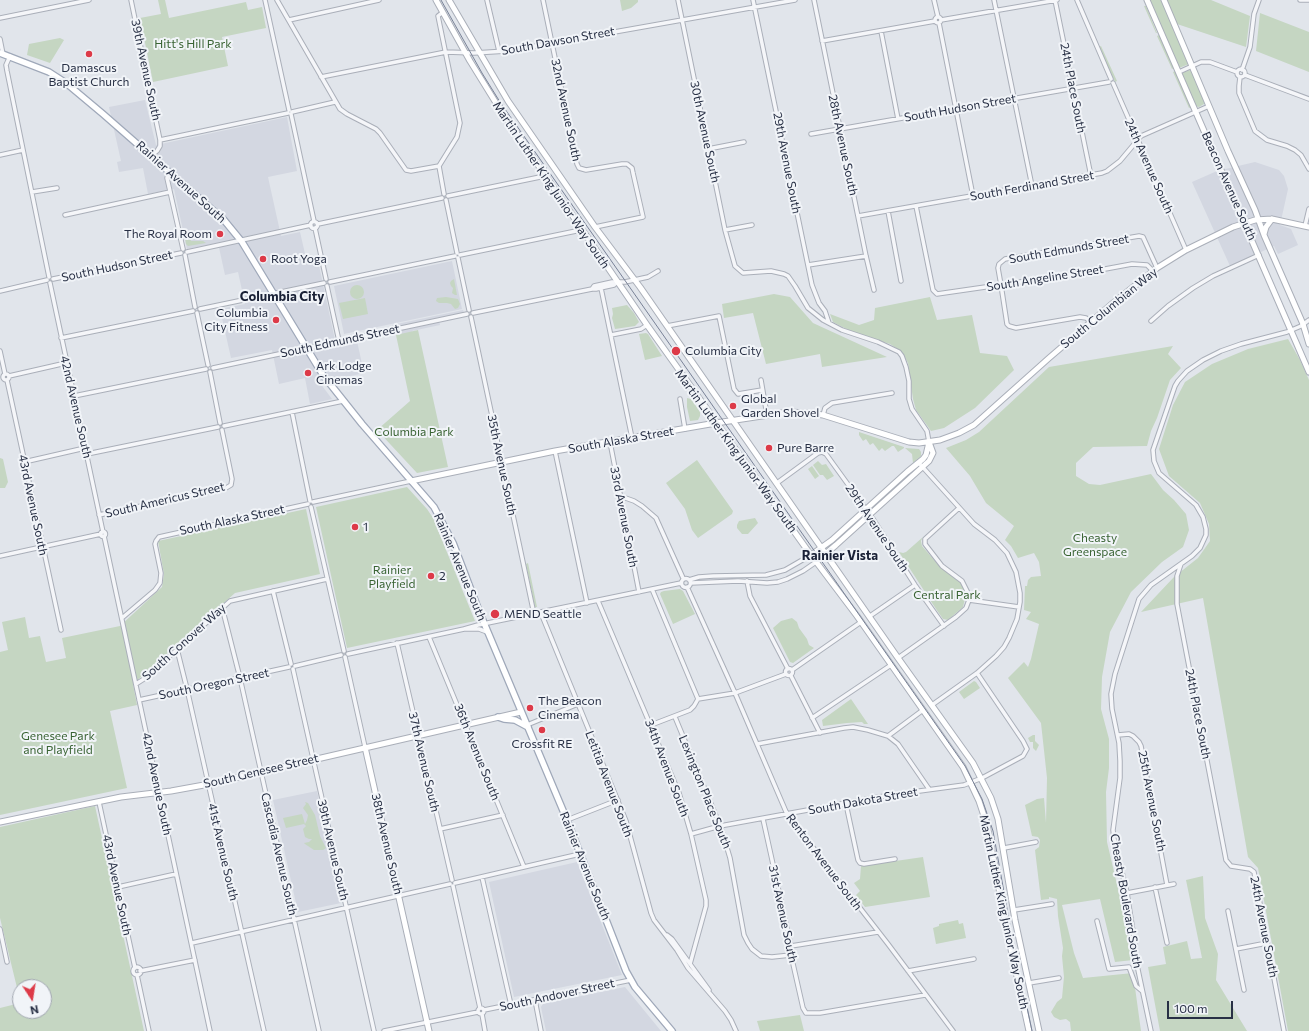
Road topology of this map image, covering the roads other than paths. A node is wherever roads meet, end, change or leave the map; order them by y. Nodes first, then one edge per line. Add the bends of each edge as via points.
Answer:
1 (89, 0) edge
2 (132, 0) edge
3 (265, 0) edge
4 (278, 0) edge
5 (379, 0) edge
6 (436, 0) edge
7 (449, 0) edge
8 (487, 0) edge
9 (543, 0) edge
10 (678, 0) edge
11 (753, 0) edge
12 (795, 0) edge
13 (814, 0) edge
14 (934, 0) edge
15 (994, 0) edge
16 (1056, 0) edge
17 (1077, 0) edge
18 (1147, 0) edge
19 (1164, 0) edge
20 (1260, 0) edge
21 (1300, 0) edge
22 (1309, 0) edge
23 (755, 7) junction
24 (996, 11) junction
25 (443, 12) junction
26 (0, 18) edge
27 (682, 19) junction
28 (289, 20) junction
29 (938, 20) junction
30 (881, 31) junction
31 (0, 39) edge
32 (822, 41) junction
33 (552, 43) junction
34 (499, 51) junction
35 (446, 52) junction
36 (2, 53) edge
37 (466, 53) junction
38 (479, 53) junction
39 (10, 56) junction
40 (1192, 66) junction
41 (1242, 70) junction
42 (1178, 72) junction
43 (1237, 72) junction
44 (1245, 75) junction
45 (321, 77) junction
46 (1240, 77) junction
47 (1111, 81) junction
48 (1073, 88) junction
49 (1013, 99) junction
50 (1309, 100) edge
51 (335, 102) junction
52 (1209, 106) junction
53 (956, 108) junction
54 (290, 112) junction
55 (1196, 112) junction
56 (898, 119) junction
57 (840, 129) junction
58 (811, 134) dead end
59 (160, 140) junction
60 (1138, 140) junction
61 (744, 142) dead end
62 (708, 149) junction
63 (23, 150) junction
64 (0, 155) edge
65 (151, 156) junction
66 (439, 166) junction
67 (1309, 169) edge
68 (169, 172) junction
69 (545, 176) junction
70 (1091, 176) junction
71 (1032, 186) junction
72 (57, 188) dead end
73 (32, 192) junction
74 (170, 192) junction
75 (973, 196) junction
76 (445, 197) junction
77 (916, 206) junction
78 (1309, 209) edge
79 (888, 211) junction
80 (65, 215) dead end
81 (858, 216) junction
82 (1272, 219) junction
83 (1259, 220) junction
84 (314, 221) junction
85 (1244, 223) junction
86 (318, 224) junction
87 (311, 225) junction
88 (752, 225) dead end
89 (1307, 226) edge
90 (595, 227) junction
91 (315, 228) junction
92 (581, 230) junction
93 (725, 230) junction
94 (1264, 234) junction
95 (240, 240) junction
96 (1186, 250) junction
97 (184, 252) junction
98 (1259, 255) junction
99 (458, 256) junction
100 (866, 256) junction
101 (808, 265) junction
102 (1155, 269) junction
103 (658, 271) dead end
104 (50, 280) junction
105 (634, 280) junction
106 (901, 281) dead end
107 (617, 282) junction
108 (327, 283) junction
109 (1001, 285) junction
110 (601, 288) junction
111 (592, 289) junction
112 (874, 290) dead end
113 (0, 291) edge
114 (273, 294) junction
115 (195, 306) junction
116 (200, 309) junction
117 (469, 310) junction
118 (193, 311) junction
119 (197, 313) junction
120 (474, 313) junction
121 (467, 314) junction
122 (471, 317) junction
123 (1309, 320) edge
124 (1151, 321) dead end
125 (1090, 322) junction
126 (829, 323) junction
127 (1303, 324) junction
128 (647, 325) junction
129 (667, 326) junction
130 (1291, 330) junction
131 (610, 335) junction
132 (61, 338) junction
133 (338, 341) junction
134 (1309, 344) edge
135 (306, 347) junction
136 (0, 351) edge
137 (66, 364) junction
138 (208, 365) junction
139 (213, 368) junction
140 (208, 370) junction
141 (1309, 372) edge
142 (5, 377) edge
143 (760, 380) dead end
144 (762, 390) junction
145 (892, 393) dead end
146 (74, 396) junction
147 (680, 399) dead end
148 (343, 401) junction
149 (292, 412) junction
150 (767, 415) junction
151 (823, 415) junction
152 (734, 420) junction
153 (220, 423) junction
154 (716, 423) junction
155 (224, 426) junction
156 (220, 428) junction
157 (685, 429) junction
158 (632, 438) junction
159 (610, 442) junction
160 (929, 442) junction
161 (85, 448) junction
162 (555, 451) junction
163 (87, 454) junction
164 (24, 462) junction
165 (502, 462) junction
166 (921, 465) junction
167 (411, 481) junction
168 (777, 483) junction
169 (620, 496) junction
170 (310, 503) junction
171 (959, 508) junction
172 (866, 509) junction
173 (99, 515) junction
174 (870, 515) junction
175 (102, 534) junction
176 (43, 547) junction
177 (822, 547) junction
178 (826, 553) junction
179 (811, 555) junction
180 (0, 556) edge
181 (816, 562) junction
182 (1181, 564) junction
183 (747, 576) junction
184 (683, 578) junction
185 (327, 579) junction
186 (690, 582) junction
187 (747, 582) junction
188 (681, 583) junction
189 (915, 585) junction
190 (687, 587) junction
191 (652, 589) junction
192 (273, 591) junction
193 (639, 592) junction
194 (969, 600) junction
195 (598, 601) junction
196 (587, 603) junction
197 (222, 607) junction
198 (1019, 607) junction
199 (541, 612) junction
200 (534, 614) junction
201 (870, 616) junction
202 (122, 618) junction
203 (861, 622) junction
204 (485, 624) junction
205 (944, 626) junction
206 (464, 629) junction
207 (61, 630) dead end
208 (488, 632) junction
209 (429, 637) junction
210 (397, 643) junction
211 (176, 649) junction
212 (345, 654) junction
213 (898, 658) junction
214 (891, 665) junction
215 (292, 667) junction
216 (788, 669) junction
217 (792, 670) junction
218 (977, 673) junction
219 (786, 674) junction
220 (791, 676) junction
221 (240, 678) junction
222 (136, 684) junction
223 (187, 690) junction
224 (735, 693) junction
225 (698, 699) junction
226 (139, 700) junction
227 (578, 704) junction
228 (932, 705) junction
229 (923, 710) junction
230 (521, 712) junction
231 (498, 717) junction
232 (675, 717) junction
233 (812, 718) junction
234 (466, 725) junction
235 (528, 726) junction
236 (651, 726) junction
237 (820, 733) junction
238 (418, 735) junction
239 (1118, 735) junction
240 (888, 736) junction
241 (757, 744) junction
242 (365, 747) junction
243 (313, 759) junction
244 (260, 772) junction
245 (982, 778) junction
246 (970, 782) junction
247 (208, 784) junction
248 (929, 789) junction
249 (159, 792) junction
250 (618, 800) junction
251 (99, 802) junction
252 (846, 804) junction
253 (787, 814) junction
254 (502, 815) junction
255 (764, 819) junction
256 (567, 820) junction
257 (0, 822) edge
258 (720, 826) junction
259 (440, 829) junction
260 (691, 834) junction
261 (1036, 842) dead end
262 (1004, 848) junction
263 (580, 854) junction
264 (895, 859) dead end
265 (524, 867) junction
266 (1252, 870) joint
267 (176, 874) junction
268 (482, 877) junction
269 (452, 883) junction
270 (1174, 884) dead end
271 (1167, 885) junction
272 (118, 887) junction
273 (1155, 887) junction
274 (1127, 893) junction
275 (399, 896) junction
276 (1052, 904) dead end
277 (346, 907) junction
278 (1014, 910) junction
279 (1228, 910) dead end
280 (294, 919) junction
281 (1097, 921) dead end
282 (0, 929) edge
283 (241, 932) junction
284 (878, 932) junction
285 (664, 934) junction
286 (192, 943) junction
287 (1167, 943) dead end
288 (1267, 943) junction
289 (791, 946) junction
290 (1236, 949) junction
291 (791, 955) junction
292 (974, 959) dead end
293 (195, 960) junction
294 (7, 962) dead end
295 (690, 964) junction
296 (135, 968) junction
297 (140, 971) junction
298 (908, 971) junction
299 (137, 975) junction
300 (1059, 978) dead end
301 (631, 980) junction
302 (1029, 983) junction
303 (1244, 990) dead end
304 (710, 992) junction
305 (1143, 992) junction
306 (925, 995) junction
307 (535, 1000) junction
308 (511, 1005) junction
309 (481, 1011) junction
310 (427, 1022) junction
311 (149, 1031) edge
312 (210, 1031) edge
313 (264, 1031) edge
314 (319, 1031) edge
315 (374, 1031) edge
316 (384, 1031) edge
317 (429, 1031) edge
318 (485, 1031) edge
319 (541, 1031) edge
320 (672, 1031) edge
321 (736, 1031) edge
322 (953, 1031) edge
323 (1029, 1031) edge
324 (1039, 1031) edge
325 (1151, 1031) edge
326 (1284, 1031) edge

1 - 26 street
2 - 59 street, 39th Avenue South
3 - 54 street
4 - 28 street
5 - 28 street
6 - 25 main road, Martin Luther King Junior Way South
7 - 38 main road, Martin Luther King Junior Way South
8 - 34 street
9 - 33 street, 32nd Avenue South
10 - 27 street, 30th Avenue South
11 - 23 street, 29th Avenue South
12 - 23 street, South Dawson Street
13 - 32 street, 28th Avenue South
14 - 29 street
15 - 24 street
16 - 24 street
16 - 48 street, 24th Place South
17 - 47 street, 24th Avenue South
18 - 42 main road, Beacon Avenue South
19 - 40 main road, Beacon Avenue South
20 - 41 street via 1254,14 1250,47
21 - 22 street
23 - 27 street, South Dawson Street
23 - 101 street, 29th Avenue South
24 - 29 street
24 - 49 street
25 - 35 street via 438,16
25 - 37 main road, Martin Luther King Junior Way South
27 - 33 street, South Dawson Street
27 - 62 street, 30th Avenue South
28 - 45 street
29 - 30 street
29 - 53 street
30 - 32 street
30 - 56 street
31 - 36 street
32 - 57 street, 28th Avenue South
33 - 34 street, South Dawson Street
33 - 90 street, 32nd Avenue South via 579,168 586,170 622,164 632,168 643,217
34 - 38 street, South Dawson Street
35 - 37 street, South Dawson Street
35 - 45 street, South Dawson Street
35 - 66 street via 460,130
36 - 39 main road, Rainier Avenue South
37 - 38 street, South Dawson Street
37 - 69 main road, Martin Luther King Junior Way South
38 - 90 main road, Martin Luther King Junior Way South via 508,102
39 - 63 street, 42nd Avenue South via 6,68
39 - 65 main road, Rainier Avenue South via 58,78
40 - 42 street
40 - 43 street via 1210,62
40 - 52 main road, Beacon Avenue South
41 - 43 street
41 - 44 street
42 - 55 main road, Beacon Avenue South
43 - 46 street
44 - 46 street
44 - 50 street
45 - 51 street
46 - 67 street via 1239,93 1256,131 1267,140 1295,150
47 - 48 street, South Hudson Street
47 - 60 street, 24th Avenue South
48 - 49 street, South Hudson Street
48 - 70 street, 24th Place South
49 - 53 street, South Hudson Street
49 - 71 street
51 - 54 street
51 - 66 street via 343,112 376,129 406,170
52 - 55 street, South Ferdinand Street
52 - 83 main road, Beacon Avenue South
53 - 56 street, South Hudson Street
53 - 75 street
54 - 59 street
54 - 84 street
55 - 60 street, South Ferdinand Street via 1141,136
55 - 85 main road, Beacon Avenue South
56 - 57 street, South Hudson Street
57 - 58 street, South Hudson Street
57 - 81 street, 28th Avenue South
59 - 65 street via 160,146
60 - 70 street, South Ferdinand Street via 1108,171
60 - 96 street, 24th Avenue South
61 - 62 street
62 - 93 street, 30th Avenue South
63 - 64 street
63 - 73 street, 42nd Avenue South
65 - 68 main road, Rainier Avenue South
66 - 76 street
68 - 74 street via 167,178
68 - 95 main road, Rainier Avenue South via 219,215
69 - 76 street
69 - 92 main road, Martin Luther King Junior Way South
70 - 71 street, South Ferdinand Street
71 - 75 street, South Ferdinand Street
72 - 73 street
73 - 104 street, 42nd Avenue South
74 - 80 street
74 - 97 street
75 - 77 street, South Ferdinand Street
76 - 86 street
76 - 99 street
77 - 79 street, South Ferdinand Street
77 - 109 street, South Angeline Street via 935,293
78 - 89 street
79 - 81 street, South Ferdinand Street
79 - 106 street
81 - 100 street, 28th Avenue South
82 - 83 main road, South Columbian Way
82 - 89 main road, South Columbian Way
82 - 94 main road
83 - 85 main road, South Columbian Way
83 - 94 main road, Beacon Avenue South
84 - 86 street
84 - 87 street
85 - 96 main road, South Columbian Way
85 - 98 main road, Beacon Avenue South
86 - 91 street
87 - 91 street
87 - 95 street, South Hudson Street
88 - 93 street
90 - 105 main road, Martin Luther King Junior Way South
91 - 108 street
92 - 99 street
92 - 107 main road, Martin Luther King Junior Way South
93 - 126 street, 30th Avenue South via 733,263 737,269 742,273 771,271 788,276 808,308
94 - 127 main road, Beacon Avenue South
95 - 97 street, South Hudson Street
95 - 114 main road, Rainier Avenue South
96 - 102 main road, South Columbian Way
97 - 104 street, South Hudson Street
97 - 115 street
98 - 124 street via 1193,288
98 - 130 main road, Beacon Avenue South
99 - 108 street
99 - 117 street
100 - 101 street
100 - 112 street, 28th Avenue South
101 - 126 street, 29th Avenue South via 816,296
102 - 109 street, South Angeline Street via 1147,265 1132,264
102 - 109 street, South Edmunds Street via 1142,237 1139,236 1005,260 998,268
102 - 125 main road, South Columbian Way
103 - 105 street
104 - 113 street, South Hudson Street
104 - 132 street, 42nd Avenue South
105 - 107 street
105 - 129 main road, Martin Luther King Junior Way South
107 - 110 street
107 - 111 street via 594,286
107 - 128 main road, Martin Luther King Junior Way South
108 - 114 street
108 - 133 street
109 - 125 street via 1009,326 1016,328 1080,317
110 - 111 street
110 - 131 street
111 - 120 street
114 - 116 street
114 - 135 main road, Rainier Avenue South
115 - 116 street
115 - 118 street
116 - 119 street
117 - 120 street
117 - 121 street
118 - 119 street
118 - 132 street
119 - 138 street
120 - 122 street
121 - 122 street
121 - 133 street, South Edmunds Street
122 - 165 street, 35th Avenue South
123 - 127 street
125 - 160 main road, South Columbian Way via 974,425 952,436
126 - 160 street via 855,336 892,348 902,356 909,381 912,409 927,431
127 - 130 street
127 - 134 main road, Beacon Avenue South
128 - 131 street via 641,329
128 - 154 main road, Martin Luther King Junior Way South
129 - 144 street via 719,316 734,389 738,394
129 - 152 main road, Martin Luther King Junior Way South
130 - 141 main road, Beacon Avenue South
130 - 182 street, Cheasty Boulevard South via 1214,354 1187,371 1175,386 1154,444 1154,461 1164,479 1196,506 1204,517 1206,529 1200,548
131 - 158 street
132 - 137 street, 42nd Avenue South
133 - 135 street, South Edmunds Street
135 - 139 street, South Edmunds Street
135 - 148 main road, Rainier Avenue South
136 - 142 street, 43rd Avenue South
137 - 142 street
137 - 146 street, 42nd Avenue South
138 - 139 street
138 - 140 street
139 - 140 street
140 - 146 street
140 - 153 street
142 - 164 street, 43rd Avenue South
143 - 144 street
144 - 150 street
145 - 151 street via 832,403 825,408
146 - 161 street, 42nd Avenue South
147 - 157 street
148 - 149 street
148 - 167 main road, Rainier Avenue South
149 - 155 street
149 - 170 street, 38th Avenue South
150 - 151 main road, South Alaska Street via 801,412
150 - 152 main road, South Alaska Street
151 - 160 main road, South Alaska Street via 900,440
152 - 154 main road, South Alaska Street
152 - 168 main road, Martin Luther King Junior Way South
153 - 155 street
153 - 156 street
154 - 157 main road, South Alaska Street
154 - 179 main road, Martin Luther King Junior Way South
155 - 156 street
156 - 163 street
156 - 173 street, South Americus Street via 232,479 231,485
157 - 158 main road, South Alaska Street
158 - 159 main road, South Alaska Street
159 - 162 main road, South Alaska Street
159 - 169 street, 33rd Avenue South
160 - 166 main road via 933,453 929,461
161 - 163 street, 42nd Avenue South
161 - 164 street
162 - 165 main road, South Alaska Street
162 - 196 street
163 - 173 street, 42nd Avenue South
164 - 176 street, 43rd Avenue South
165 - 167 main road, South Alaska Street
165 - 200 street, 35th Avenue South
166 - 171 street
166 - 172 main road via 907,472
166 - 174 main road
167 - 170 street, South Alaska Street
167 - 204 main road, Rainier Avenue South via 438,514 453,543
168 - 172 street, 29th Avenue South via 822,452
168 - 177 main road, Martin Luther King Junior Way South
169 - 184 street via 634,501 656,518
169 - 193 street, 33rd Avenue South
170 - 185 street, 38th Avenue South
170 - 202 street, South Alaska Street via 157,539 160,583
171 - 194 street via 925,539 925,546 962,581
171 - 198 street via 978,528 999,544 1010,558 1018,576
172 - 174 street, 29th Avenue South
172 - 177 main road
173 - 175 street, 42nd Avenue South
174 - 178 main road
174 - 189 street, 29th Avenue South
175 - 176 street
175 - 202 street, 42nd Avenue South
176 - 180 street
176 - 207 street, 43rd Avenue South
177 - 178 main road, Martin Luther King Junior Way South
177 - 179 main road
178 - 181 main road
178 - 201 main road, Martin Luther King Junior Way South
179 - 181 main road, Martin Luther King Junior Way South
179 - 183 street via 785,570
181 - 187 street via 778,582
181 - 203 main road, Martin Luther King Junior Way South
182 - 239 street, Cheasty Boulevard South via 1152,584 1139,599 1136,607 1111,694
182 - 266 street, 24th Place South via 1177,576 1177,604 1228,863
183 - 186 street via 699,577
183 - 187 street
184 - 186 street
184 - 188 street
185 - 192 street, South Conover Way
185 - 212 street, 38th Avenue South
186 - 187 street
186 - 190 street via 690,586
187 - 216 street via 750,596
188 - 190 street
188 - 191 street, South Oregon Street
189 - 201 street
189 - 205 street, 29th Avenue South
190 - 224 street, Renton Avenue South
191 - 193 street, South Oregon Street
191 - 225 street
192 - 197 street, South Conover Way via 230,600
192 - 215 street, 39th Avenue South
193 - 195 street, South Oregon Street
194 - 198 street
194 - 205 street via 966,608
195 - 196 street, South Oregon Street
195 - 236 street, 34th Avenue South
196 - 199 street, South Oregon Street
197 - 211 street, South Conover Way
197 - 221 street, Cascadia Avenue South
198 - 218 street via 1009,638 996,656
199 - 200 street, South Oregon Street
199 - 227 street, Letitia Avenue South
200 - 204 street, South Oregon Street
201 - 213 main road, Martin Luther King Junior Way South
202 - 222 street, 42nd Avenue South
203 - 214 main road, Martin Luther King Junior Way South
203 - 217 street
204 - 206 street, South Oregon Street
204 - 208 main road, Rainier Avenue South
205 - 213 street
206 - 208 street, South Oregon Street
206 - 209 street, South Oregon Street
208 - 230 main road, Rainier Avenue South
209 - 210 street, South Oregon Street
209 - 234 street, 36th Avenue South
210 - 212 street, South Oregon Street
210 - 238 street, 37th Avenue South
211 - 222 street, South Conover Way via 147,678
211 - 223 street, 41st Avenue South
212 - 215 street, South Oregon Street
212 - 242 street, 38th Avenue South
213 - 228 main road, Martin Luther King Junior Way South
214 - 229 main road, Martin Luther King Junior Way South
214 - 233 street
215 - 221 street, South Oregon Street
215 - 243 street, 39th Avenue South
216 - 217 street
216 - 219 street
217 - 220 street
218 - 228 street
218 - 245 street, South Dakota Street via 1027,749 1023,756
219 - 220 street
219 - 224 street
220 - 233 street
221 - 223 street, South Oregon Street
221 - 244 street, Cascadia Avenue South
222 - 226 street, 42nd Avenue South
223 - 226 street, South Oregon Street
223 - 247 street, 41st Avenue South
224 - 225 street
224 - 241 street, Renton Avenue South
225 - 232 street via 690,710
226 - 249 street, 42nd Avenue South
227 - 235 street
227 - 250 street, Letitia Avenue South
228 - 245 main road, Martin Luther King Junior Way South
229 - 240 street
229 - 246 main road, Martin Luther King Junior Way South
230 - 231 main road, South Genesee Street
230 - 235 main road, Rainier Avenue South
231 - 234 main road, South Genesee Street
231 - 235 main road
232 - 236 street
232 - 258 street, Lexington Place South
233 - 237 street
234 - 238 main road, South Genesee Street
234 - 254 street, 36th Avenue South
235 - 256 main road, Rainier Avenue South
236 - 260 street, 34th Avenue South via 679,793
237 - 240 street via 853,727
237 - 241 street
238 - 242 main road, South Genesee Street
238 - 259 street, 37th Avenue South
239 - 271 street, 25th Avenue South via 1129,734 1141,746
239 - 274 street, Cheasty Boulevard South via 1120,769 1113,830
240 - 248 street via 898,744
241 - 253 street, Renton Avenue South
242 - 243 main road, South Genesee Street
242 - 275 main road, 38th Avenue South
243 - 244 main road, South Genesee Street
243 - 277 street, 39th Avenue South
244 - 247 main road, South Genesee Street
244 - 280 street, Cascadia Avenue South
245 - 246 street, South Dakota Street
245 - 262 main road, Martin Luther King Junior Way South via 998,819
246 - 248 street, South Dakota Street
246 - 323 main road, Martin Luther King Junior Way South via 983,810 990,834 1007,931
247 - 249 main road, South Genesee Street
247 - 283 street, 41st Avenue South
248 - 252 street, South Dakota Street
249 - 251 main road, South Genesee Street
249 - 267 street, 42nd Avenue South
250 - 256 street
250 - 285 street, Letitia Avenue South via 630,833 651,912
251 - 257 main road, South Genesee Street
251 - 272 street, 43rd Avenue South
252 - 253 street, South Dakota Street
252 - 264 street via 860,863
253 - 255 street, South Dakota Street
253 - 284 street, Renton Avenue South
254 - 259 street
254 - 265 street, 36th Avenue South
255 - 258 street, South Dakota Street
255 - 289 street, 31st Avenue South
256 - 263 main road, Rainier Avenue South
258 - 260 street, South Dakota Street
258 - 291 street, Lexington Place South via 730,858 744,935 752,949 761,956
259 - 269 street, 37th Avenue South
260 - 295 street, 34th Avenue South via 706,894 706,906
261 - 262 street
262 - 278 main road, Martin Luther King Junior Way South
263 - 265 street
263 - 301 main road, Rainier Avenue South
265 - 268 street
266 - 288 street, 24th Avenue South
267 - 272 street
267 - 286 street, 42nd Avenue South
268 - 269 street
268 - 308 street
269 - 275 street
269 - 309 street, 37th Avenue South
270 - 271 street
271 - 273 street
272 - 296 street, 43rd Avenue South
273 - 274 street
273 - 287 street
274 - 305 street, Cheasty Boulevard South
275 - 277 street
275 - 310 main road, 38th Avenue South
276 - 278 street
277 - 280 street
277 - 315 street, 39th Avenue South
278 - 302 main road, Martin Luther King Junior Way South
279 - 290 street
280 - 283 street
280 - 314 street, Cascadia Avenue South
281 - 305 street via 1109,970 1129,967 1136,986
282 - 294 street
283 - 286 street
283 - 313 street, 41st Avenue South
284 - 289 street
284 - 298 street, Renton Avenue South
285 - 295 street, Letitia Avenue South via 672,939
285 - 304 street, Letitia Avenue South via 703,987
286 - 293 street, 42nd Avenue South
288 - 290 street
288 - 326 street, 24th Avenue South
289 - 291 street, 31st Avenue South
290 - 303 street
291 - 306 street, 31st Avenue South via 806,1013 820,1013
292 - 298 street
293 - 297 street
293 - 312 street, 42nd Avenue South
295 - 304 street, Letitia Avenue South
296 - 297 street
296 - 299 street via 134,973
297 - 299 street
298 - 306 street, Renton Avenue South
299 - 311 street
300 - 302 street
301 - 307 street, South Andover Street
301 - 320 main road, Rainier Avenue South
302 - 324 main road, Martin Luther King Junior Way South
304 - 321 street, Letitia Avenue South
305 - 325 street, Cheasty Boulevard South
306 - 322 street, Renton Avenue South
307 - 308 street, South Andover Street
307 - 319 street
308 - 309 street, South Andover Street
309 - 310 street, South Andover Street
309 - 318 street, 37th Avenue South
310 - 316 street, South Andover Street
310 - 317 main road, 38th Avenue South

